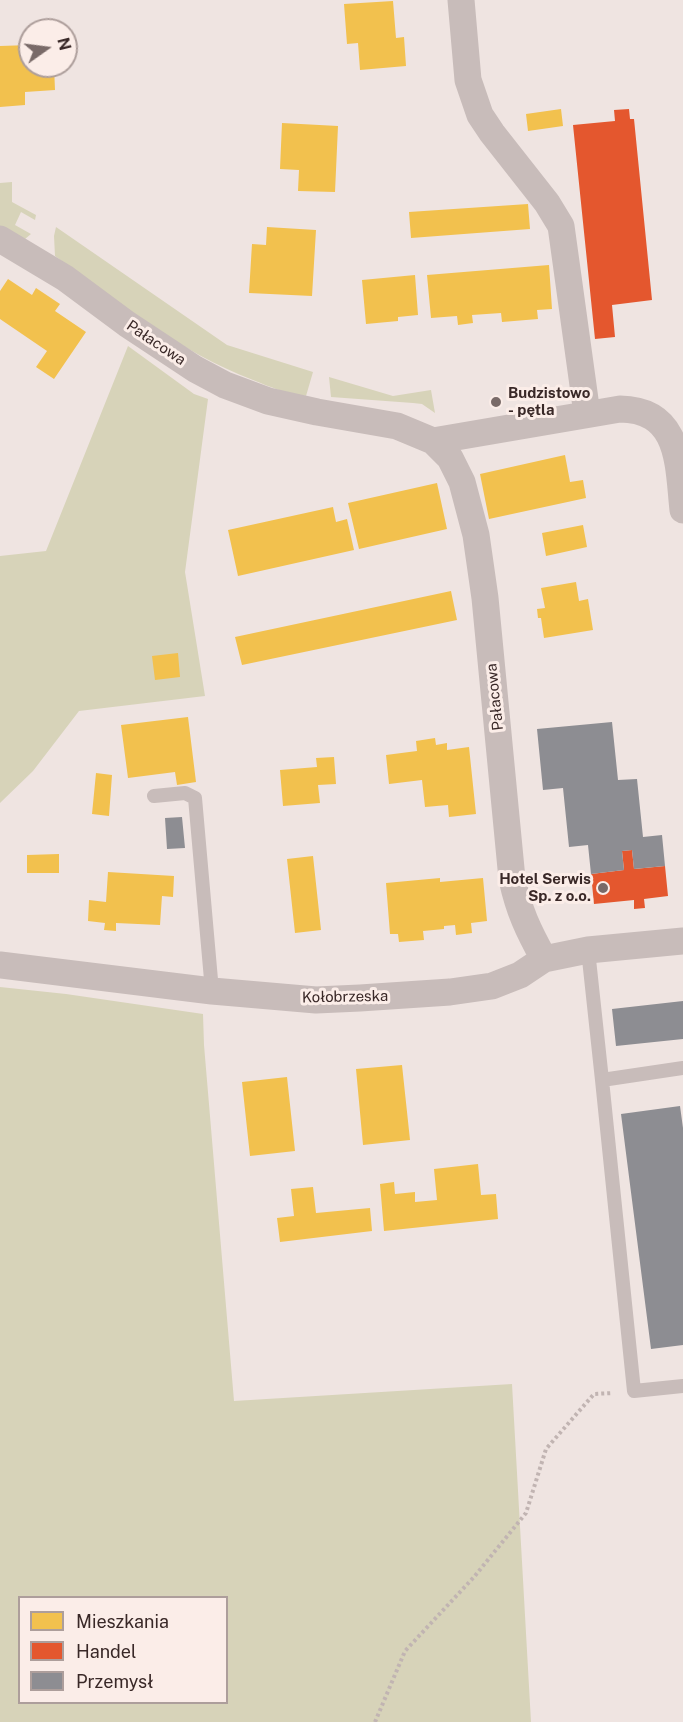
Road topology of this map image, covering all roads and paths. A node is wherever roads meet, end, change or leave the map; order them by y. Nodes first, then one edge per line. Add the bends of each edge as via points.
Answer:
1 (461, 0) edge
2 (0, 239) edge
3 (587, 414) junction
4 (433, 441) junction
5 (683, 510) edge
6 (154, 796) dead end
7 (683, 941) edge
8 (588, 950) junction
9 (544, 959) junction
10 (0, 965) edge
11 (212, 992) junction
12 (683, 1068) edge
13 (602, 1080) junction
14 (683, 1386) edge
15 (634, 1391) junction
16 (375, 1722) edge

1 - 3 street via 468,80 480,115 561,226
2 - 4 street, Pałacowa via 66,278 127,324 225,385 267,401 397,426
3 - 4 street
3 - 5 street via 630,409 656,418 676,449
4 - 9 street, Pałacowa via 450,458 462,482 476,535 512,879 518,908
6 - 11 lane via 185,794 195,798
7 - 8 street, Kołobrzeska
8 - 9 street, Kołobrzeska
8 - 13 lane
9 - 11 street, Kołobrzeska via 520,975 492,986 450,992 316,1000
10 - 11 street, Kołobrzeska
12 - 13 lane
13 - 15 lane
14 - 15 lane
15 - 16 path via 594,1394 546,1449 526,1513 405,1652

